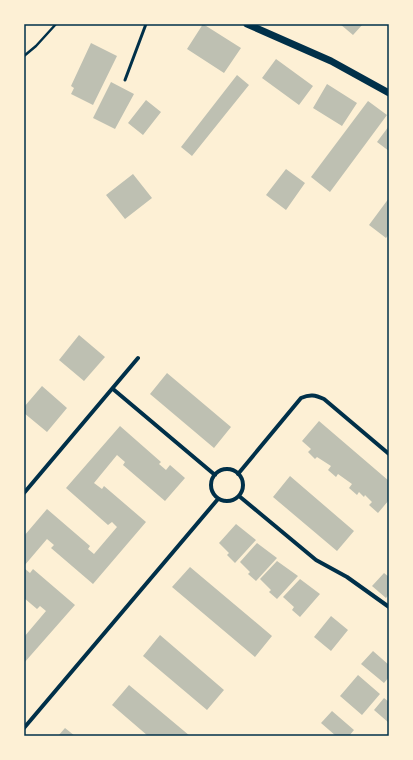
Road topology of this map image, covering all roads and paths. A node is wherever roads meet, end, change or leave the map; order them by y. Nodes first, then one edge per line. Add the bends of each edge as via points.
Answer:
1 (56, 24) edge
2 (146, 24) edge
3 (247, 24) edge
4 (24, 56) edge
5 (125, 80) dead end
6 (389, 93) edge
7 (138, 358) dead end
8 (113, 389) junction
9 (389, 454) edge
10 (238, 474) junction
11 (215, 475) junction
12 (24, 493) edge
13 (239, 496) junction
14 (218, 499) junction
15 (389, 607) edge
16 (24, 728) edge

1 - 4 path
2 - 5 lane
3 - 6 street via 330,60
7 - 8 street
8 - 11 street
8 - 12 street
9 - 10 street via 324,399 308,395 301,398
10 - 11 street via 228,469
10 - 13 street via 243,482
11 - 14 street via 212,490
13 - 14 street via 226,502
13 - 15 street via 316,560
14 - 16 street

